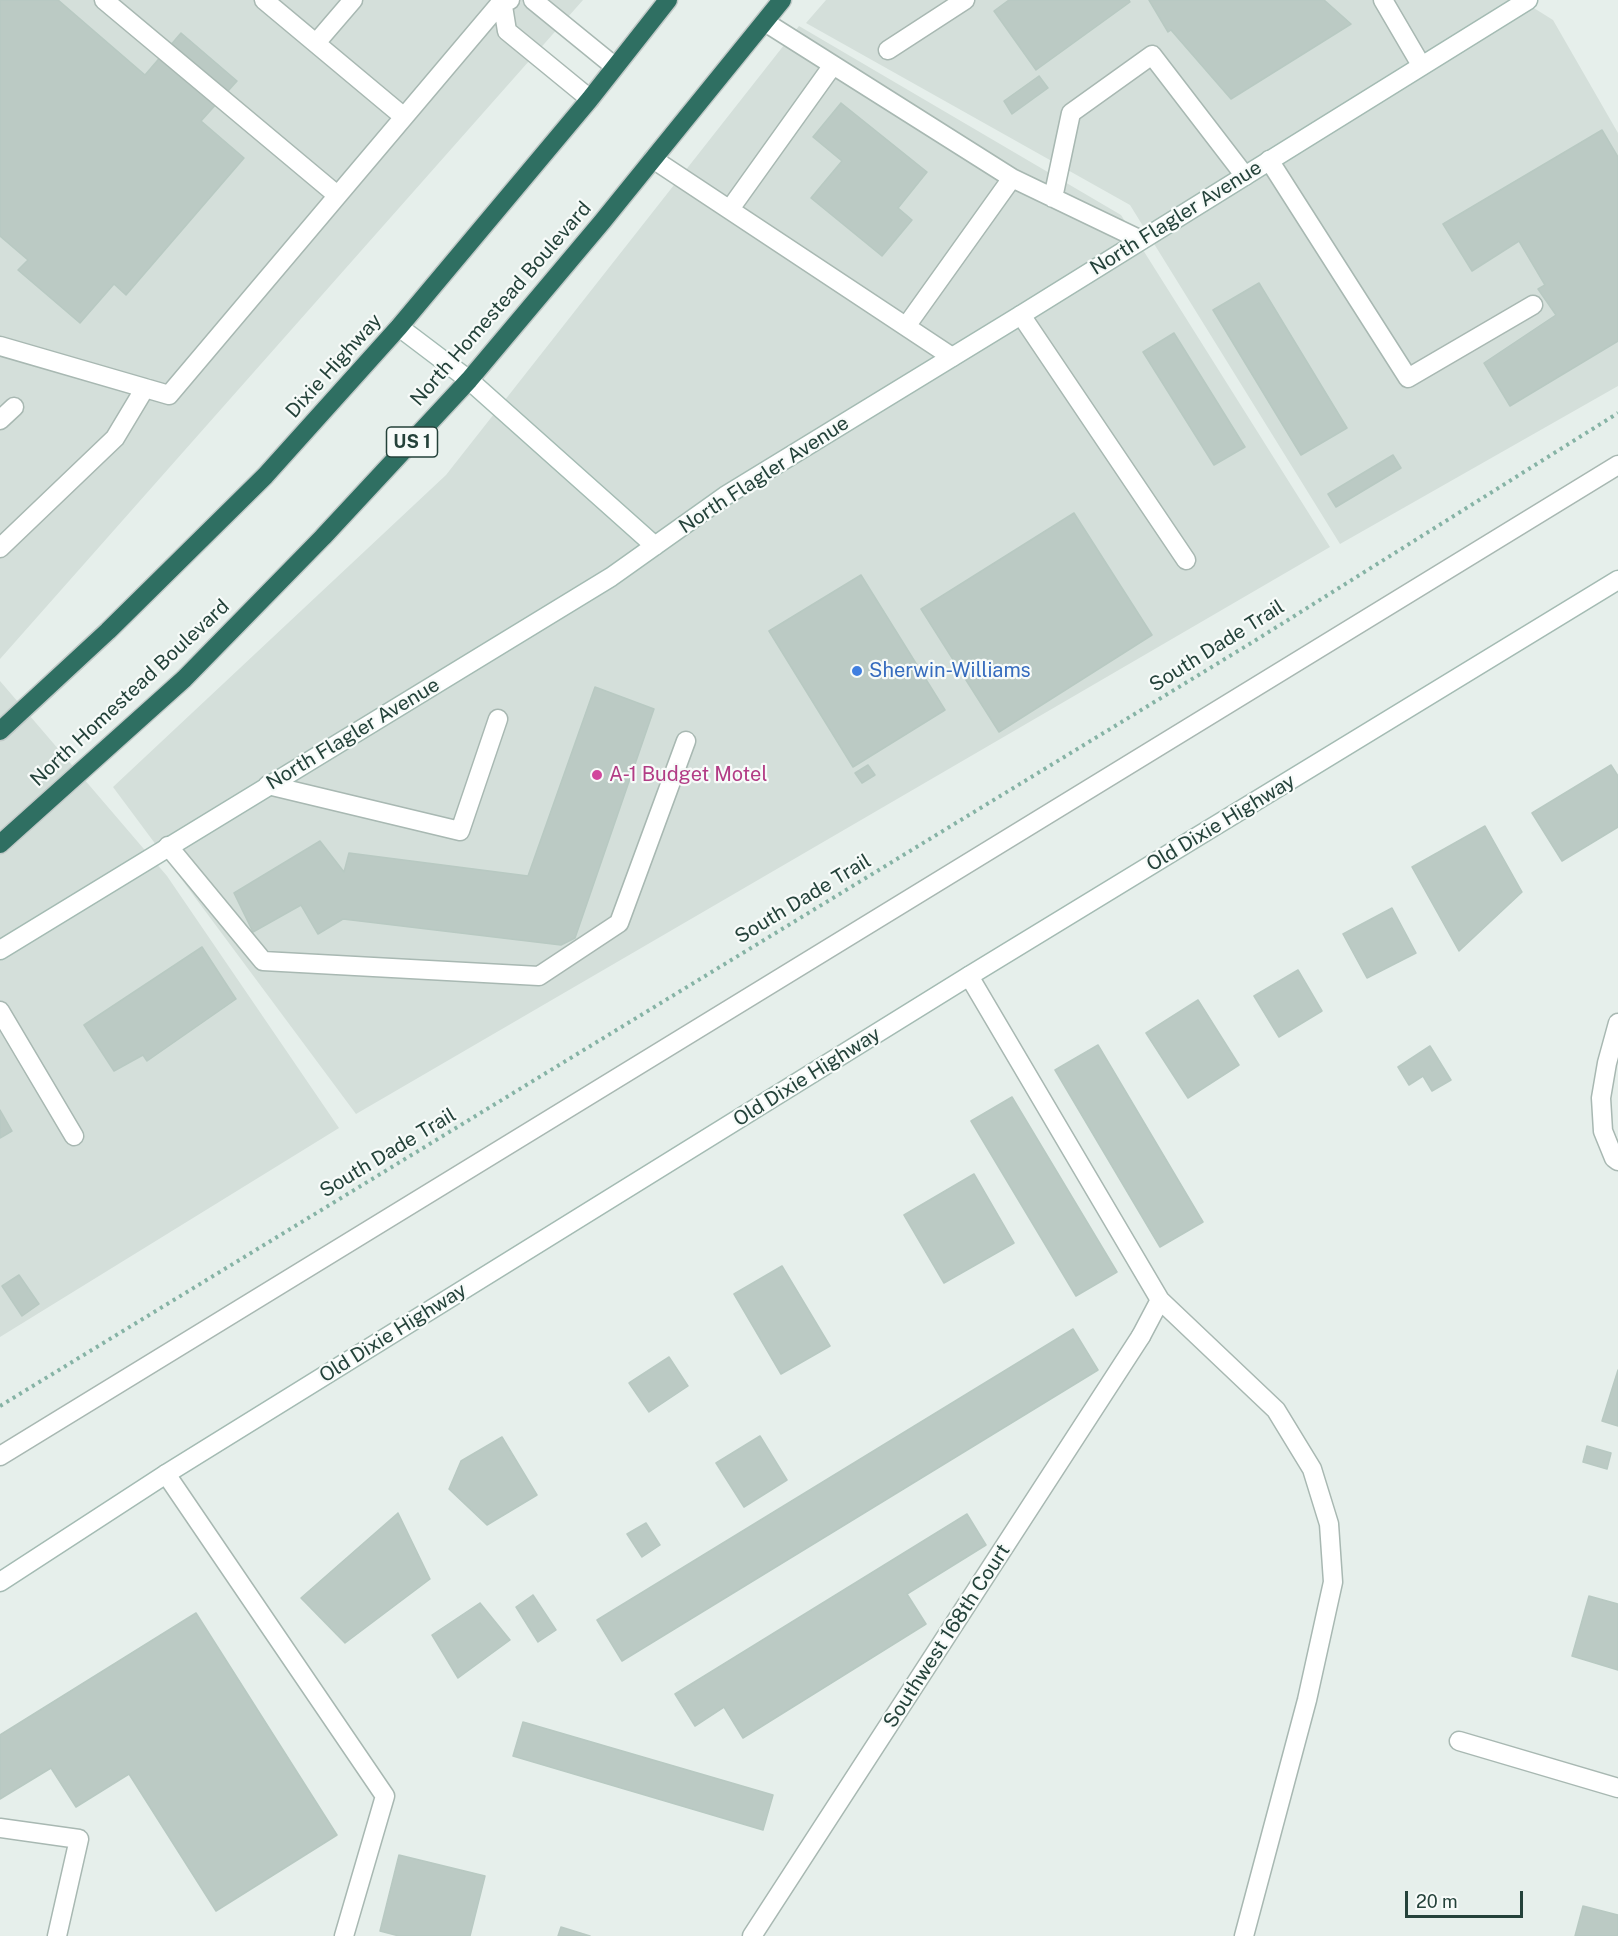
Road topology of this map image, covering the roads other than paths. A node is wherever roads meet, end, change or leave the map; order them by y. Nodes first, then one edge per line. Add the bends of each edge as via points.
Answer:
1 (105, 0) edge
2 (264, 0) edge
3 (353, 0) edge
4 (502, 0) edge
5 (515, 0) edge
6 (533, 0) edge
7 (668, 0) edge
8 (782, 0) edge
9 (964, 0) edge
10 (1383, 0) edge
11 (1528, 0) edge
12 (939, 7) edge
13 (765, 22) junction
14 (316, 43) junction
15 (888, 50) dead end
16 (833, 65) junction
17 (1421, 65) junction
18 (614, 66) junction
19 (590, 99) junction
20 (404, 117) junction
21 (653, 159) junction
22 (1269, 160) junction
23 (1245, 176) junction
24 (1012, 178) junction
25 (338, 195) junction
26 (1053, 198) junction
27 (730, 209) junction
28 (1142, 240) junction
29 (1533, 305) dead end
30 (1021, 315) junction
31 (907, 325) junction
32 (399, 327) junction
33 (0, 346) edge
34 (952, 357) junction
35 (469, 380) junction
36 (145, 388) junction
37 (14, 407) dead end
38 (0, 420) edge
39 (1618, 465) edge
40 (655, 546) junction
41 (0, 548) edge
42 (1186, 561) dead end
43 (1618, 580) edge
44 (498, 719) dead end
45 (0, 731) edge
46 (686, 741) dead end
47 (268, 785) junction
48 (0, 844) edge
49 (168, 846) junction
50 (0, 950) edge
51 (969, 976) junction
52 (0, 1011) edge
53 (1618, 1023) edge
54 (74, 1136) dead end
55 (1616, 1160) edge
56 (1160, 1300) junction
57 (0, 1456) edge
58 (166, 1474) junction
59 (0, 1582) edge
60 (1459, 1741) dead end
61 (1618, 1788) edge
62 (0, 1828) edge
63 (57, 1936) edge
64 (345, 1936) edge
65 (752, 1936) edge
66 (1244, 1936) edge

1 - 25 street
2 - 14 street
3 - 14 street
4 - 5 street
4 - 19 street via 507,31
4 - 20 street
6 - 18 street
7 - 18 highway, Dixie Highway
8 - 13 highway, North Homestead Boulevard / US 1
9 - 12 street
10 - 17 street
11 - 17 street, North Flagler Avenue
12 - 15 street
13 - 16 street
13 - 21 highway, North Homestead Boulevard / US 1
14 - 20 street
16 - 24 street
16 - 27 street
17 - 22 street, North Flagler Avenue
18 - 19 highway, Dixie Highway
19 - 32 highway, Dixie Highway
20 - 25 street
21 - 27 street
21 - 35 highway, North Homestead Boulevard / US 1
22 - 23 street, North Flagler Avenue
22 - 29 street via 1408,378
23 - 26 street via 1152,56 1071,113
23 - 28 street, North Flagler Avenue
24 - 26 street
24 - 31 street
25 - 36 street via 169,395
26 - 28 street
27 - 31 street
28 - 30 street, North Flagler Avenue
30 - 34 street, North Flagler Avenue
30 - 42 street
31 - 34 street
32 - 35 street
32 - 45 highway, Dixie Highway via 265,476
33 - 36 street
34 - 40 street, North Flagler Avenue via 725,496
35 - 40 street
35 - 48 highway, North Homestead Boulevard / US 1 via 184,679
36 - 41 street via 115,438
37 - 38 street
39 - 57 street
40 - 47 street, North Flagler Avenue via 611,578
43 - 51 street, Old Dixie Highway
44 - 47 street via 460,831
46 - 49 street via 619,923 539,976 263,962
47 - 49 street, North Flagler Avenue
49 - 50 street, North Flagler Avenue
51 - 56 street
51 - 58 street, Old Dixie Highway
52 - 54 street
53 - 55 street via 1600,1098 1603,1131
56 - 65 street, Southwest 168th Court via 1141,1336
56 - 66 street via 1276,1410 1312,1469 1329,1524 1333,1582 1307,1700
58 - 59 street, Old Dixie Highway
58 - 64 street via 385,1796
60 - 61 street
62 - 63 street via 79,1839

